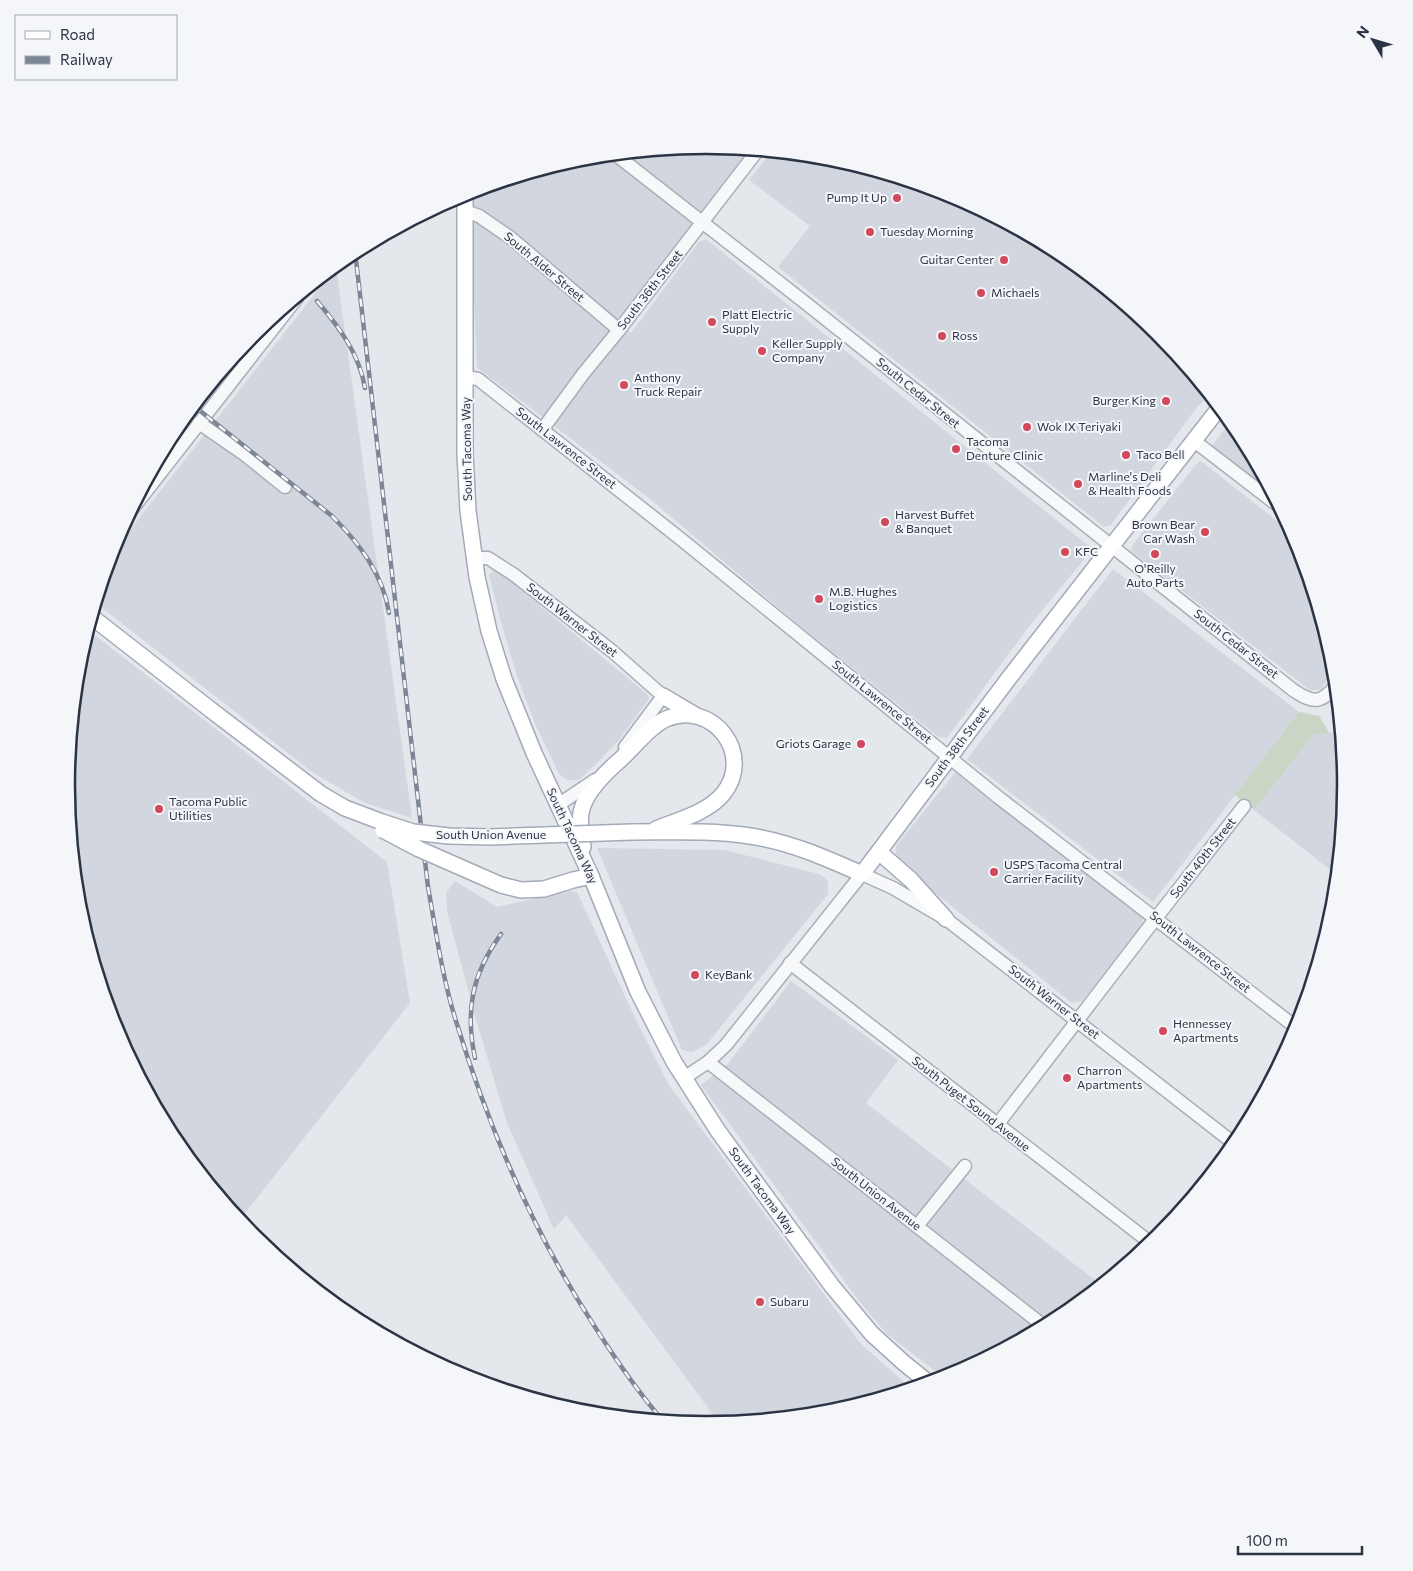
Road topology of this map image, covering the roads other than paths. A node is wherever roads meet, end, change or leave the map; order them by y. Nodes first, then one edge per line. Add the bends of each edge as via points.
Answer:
1 (754, 156) edge
2 (622, 159) edge
3 (465, 202) edge
4 (465, 211) junction
5 (702, 223) junction
6 (278, 322) edge
7 (619, 330) junction
8 (465, 377) junction
9 (1216, 412) edge
10 (199, 423) junction
11 (542, 430) junction
12 (1193, 440) junction
13 (154, 482) edge
14 (285, 487) dead end
15 (1269, 498) edge
16 (1112, 547) junction
17 (474, 558) junction
18 (97, 621) edge
19 (1331, 691) edge
20 (663, 696) junction
21 (695, 715) junction
22 (950, 757) junction
23 (605, 773) junction
24 (558, 805) junction
25 (1244, 806) dead end
26 (346, 808) junction
27 (647, 832) junction
28 (879, 852) junction
29 (585, 862) junction
30 (862, 874) junction
31 (591, 876) junction
32 (1156, 918) junction
33 (946, 919) junction
34 (790, 963) junction
35 (1078, 1021) junction
36 (1291, 1024) edge
37 (708, 1062) junction
38 (684, 1078) junction
39 (997, 1125) junction
40 (1229, 1140) edge
41 (964, 1166) dead end
42 (917, 1226) junction
43 (1145, 1239) edge
44 (1039, 1322) edge
45 (923, 1378) edge

1 - 5 street, South 36th Street
2 - 5 street, South Cedar Street
3 - 4 main road, South Tacoma Way
4 - 7 street, South Alder Street via 479,216 512,238
4 - 8 main road, South Tacoma Way
5 - 7 street, South 36th Street
5 - 16 street, South Cedar Street
6 - 10 street
7 - 11 street, South 36th Street
8 - 11 street, South Lawrence Street via 478,379
8 - 17 main road, South Tacoma Way via 466,473
9 - 12 main road, South 38th Street
10 - 13 street
10 - 14 street
11 - 22 street, South Lawrence Street
12 - 15 street
12 - 16 main road, South 38th Street
16 - 19 street, South Cedar Street via 1293,690 1307,699 1318,701
16 - 22 main road, South 38th Street
17 - 20 street, South Warner Street via 488,558 513,574 612,651
17 - 24 main road, South Tacoma Way via 489,631 504,679
18 - 26 main road, South Union Avenue, bridge via 306,784
20 - 21 main road
20 - 23 street
21 - 23 main road via 664,719
21 - 27 main road via 714,724 730,742 734,760 732,777 723,793 703,810
22 - 28 main road, South 38th Street
22 - 32 street, South Lawrence Street
23 - 24 street
23 - 29 main road via 584,802 580,815
24 - 29 main road, South Tacoma Way
25 - 32 street, South 40th Street
26 - 27 main road, South Union Avenue, bridge via 413,832 449,836
26 - 31 main road, bridge via 419,849 501,885 521,890 544,889
27 - 30 main road, South Union Avenue via 751,836 811,852
28 - 30 main road, South 38th Street
28 - 33 main road via 911,880
29 - 31 main road, South Tacoma Way
30 - 33 street, South Warner Street
30 - 34 street, South 38th Street
31 - 38 main road, South Tacoma Way via 641,998
32 - 35 street, South 40th Street
32 - 36 street, South Lawrence Street
33 - 35 street, South Warner Street
34 - 37 street, South 38th Street via 726,1045
34 - 39 street, South Puget Sound Avenue
35 - 39 street, South 40th Street
35 - 40 street, South Warner Street
37 - 38 street, South 38th Street
37 - 42 street, South Union Avenue
38 - 45 main road, South Tacoma Way via 718,1131 832,1286 872,1334
39 - 43 street, South Puget Sound Avenue
41 - 42 street
42 - 44 street, South Union Avenue

